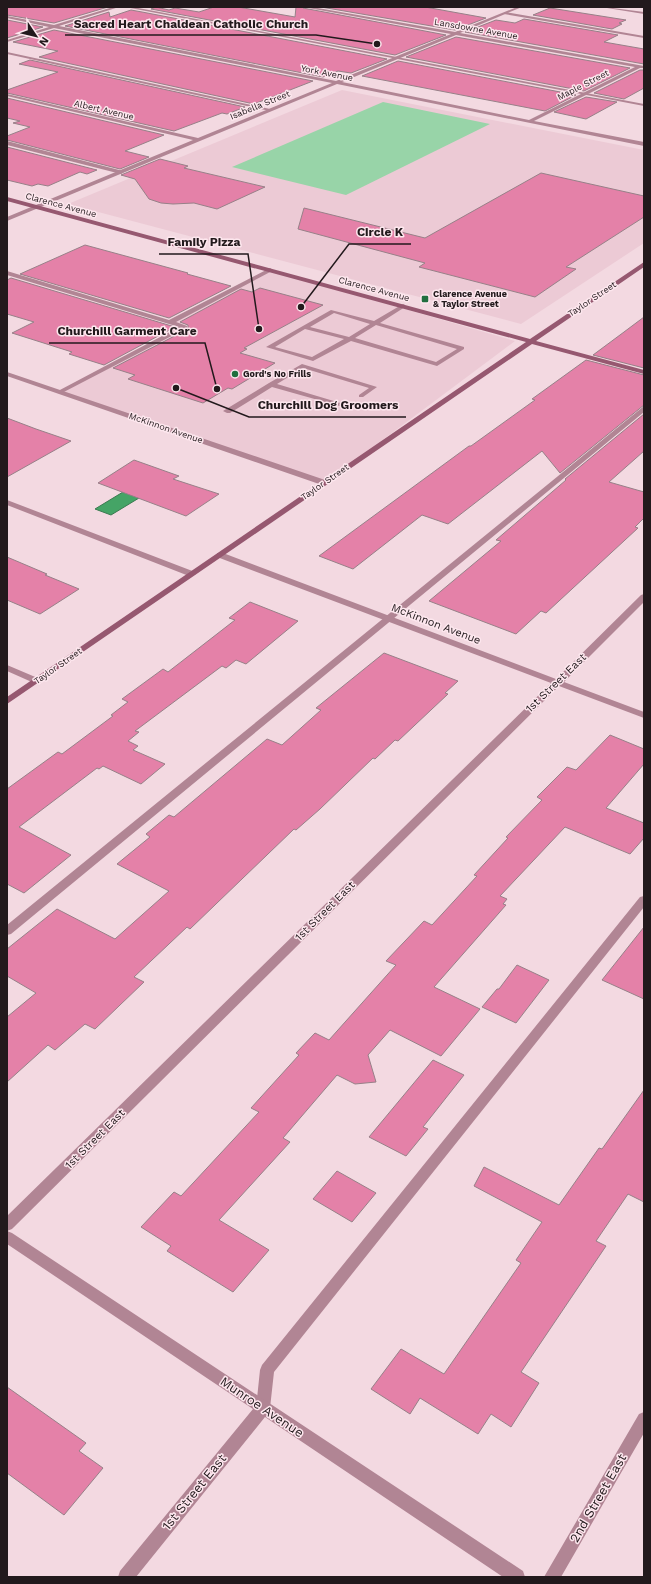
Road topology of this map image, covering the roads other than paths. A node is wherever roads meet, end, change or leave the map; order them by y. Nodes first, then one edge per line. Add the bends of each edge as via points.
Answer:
1 (117, 7) edge
2 (126, 7) edge
3 (305, 7) edge
4 (520, 7) edge
5 (607, 7) edge
6 (504, 13) junction
7 (644, 13) edge
8 (7, 17) edge
9 (55, 27) junction
10 (456, 34) junction
11 (644, 37) edge
12 (7, 41) edge
13 (7, 53) edge
14 (395, 58) junction
15 (643, 65) edge
16 (335, 83) junction
17 (584, 94) junction
18 (7, 95) edge
19 (644, 105) edge
20 (270, 110) junction
21 (530, 121) junction
22 (198, 140) junction
23 (7, 143) edge
24 (644, 144) edge
25 (121, 172) junction
26 (7, 199) edge
27 (35, 207) junction
28 (7, 219) edge
29 (644, 264) edge
30 (270, 270) junction
31 (7, 273) edge
32 (403, 306) junction
33 (169, 323) junction
34 (376, 323) junction
35 (304, 327) junction
36 (350, 339) junction
37 (530, 341) junction
38 (313, 359) junction
39 (302, 366) junction
40 (644, 372) edge
41 (7, 374) edge
42 (271, 384) junction
43 (60, 392) junction
44 (361, 396) dead end
45 (345, 406) dead end
46 (644, 408) edge
47 (227, 410) dead end
48 (325, 483) junction
49 (7, 502) edge
50 (220, 555) junction
51 (192, 574) junction
52 (644, 597) edge
53 (387, 619) junction
54 (7, 668) edge
55 (37, 681) junction
56 (557, 682) junction
57 (7, 701) edge
58 (644, 715) edge
59 (644, 900) edge
60 (7, 931) edge
61 (7, 1225) edge
62 (7, 1237) edge
63 (262, 1408) junction
64 (644, 1419) edge
65 (126, 1577) edge
66 (517, 1577) edge
67 (552, 1577) edge

1 - 9 street
2 - 14 street
3 - 10 street, Lansdowne Avenue
4 - 6 street, Isabella Street
5 - 7 street
6 - 10 street, Isabella Street
6 - 11 street
8 - 9 street, York Avenue
9 - 12 street
9 - 16 street, York Avenue
10 - 14 street, Isabella Street
10 - 15 street, Lansdowne Avenue
13 - 20 street
14 - 16 street, Isabella Street
14 - 17 street
15 - 17 street, Maple Street
16 - 20 street, Isabella Street
16 - 21 street, York Avenue
17 - 19 street
17 - 21 street, Maple Street
18 - 22 street, Albert Avenue
20 - 22 street, Isabella Street
21 - 24 street, York Avenue
22 - 25 street, Isabella Street
23 - 25 street
25 - 27 street, Isabella Street
26 - 27 main road, Clarence Avenue
27 - 28 street, Isabella Street
27 - 30 main road, Clarence Avenue
29 - 37 main road, Taylor Street
30 - 32 main road, Clarence Avenue
30 - 33 street
31 - 33 street
32 - 34 street
32 - 37 main road, Clarence Avenue
33 - 43 street via 185,327
34 - 35 street via 333,311
34 - 36 street
34 - 36 street via 462,348 437,364
35 - 36 street
35 - 38 street via 269,347
36 - 38 street
37 - 40 main road, Clarence Avenue
37 - 48 main road, Taylor Street
38 - 39 street
39 - 42 street
39 - 44 street via 374,387
41 - 43 street, McKinnon Avenue
42 - 45 street
42 - 47 street
43 - 48 street, McKinnon Avenue
46 - 53 street
48 - 50 main road, Taylor Street
49 - 51 street
50 - 51 main road, Taylor Street
50 - 53 street, McKinnon Avenue
51 - 55 main road, Taylor Street
52 - 56 street, 1st Street East
53 - 56 street, McKinnon Avenue
53 - 60 street
54 - 55 street
55 - 57 main road, Taylor Street
56 - 58 street, McKinnon Avenue
56 - 61 street, 1st Street East
59 - 63 street via 266,1370
62 - 63 street, Munroe Avenue
63 - 65 street, 1st Street East
63 - 66 street, Munroe Avenue
64 - 67 street, 2nd Street East

